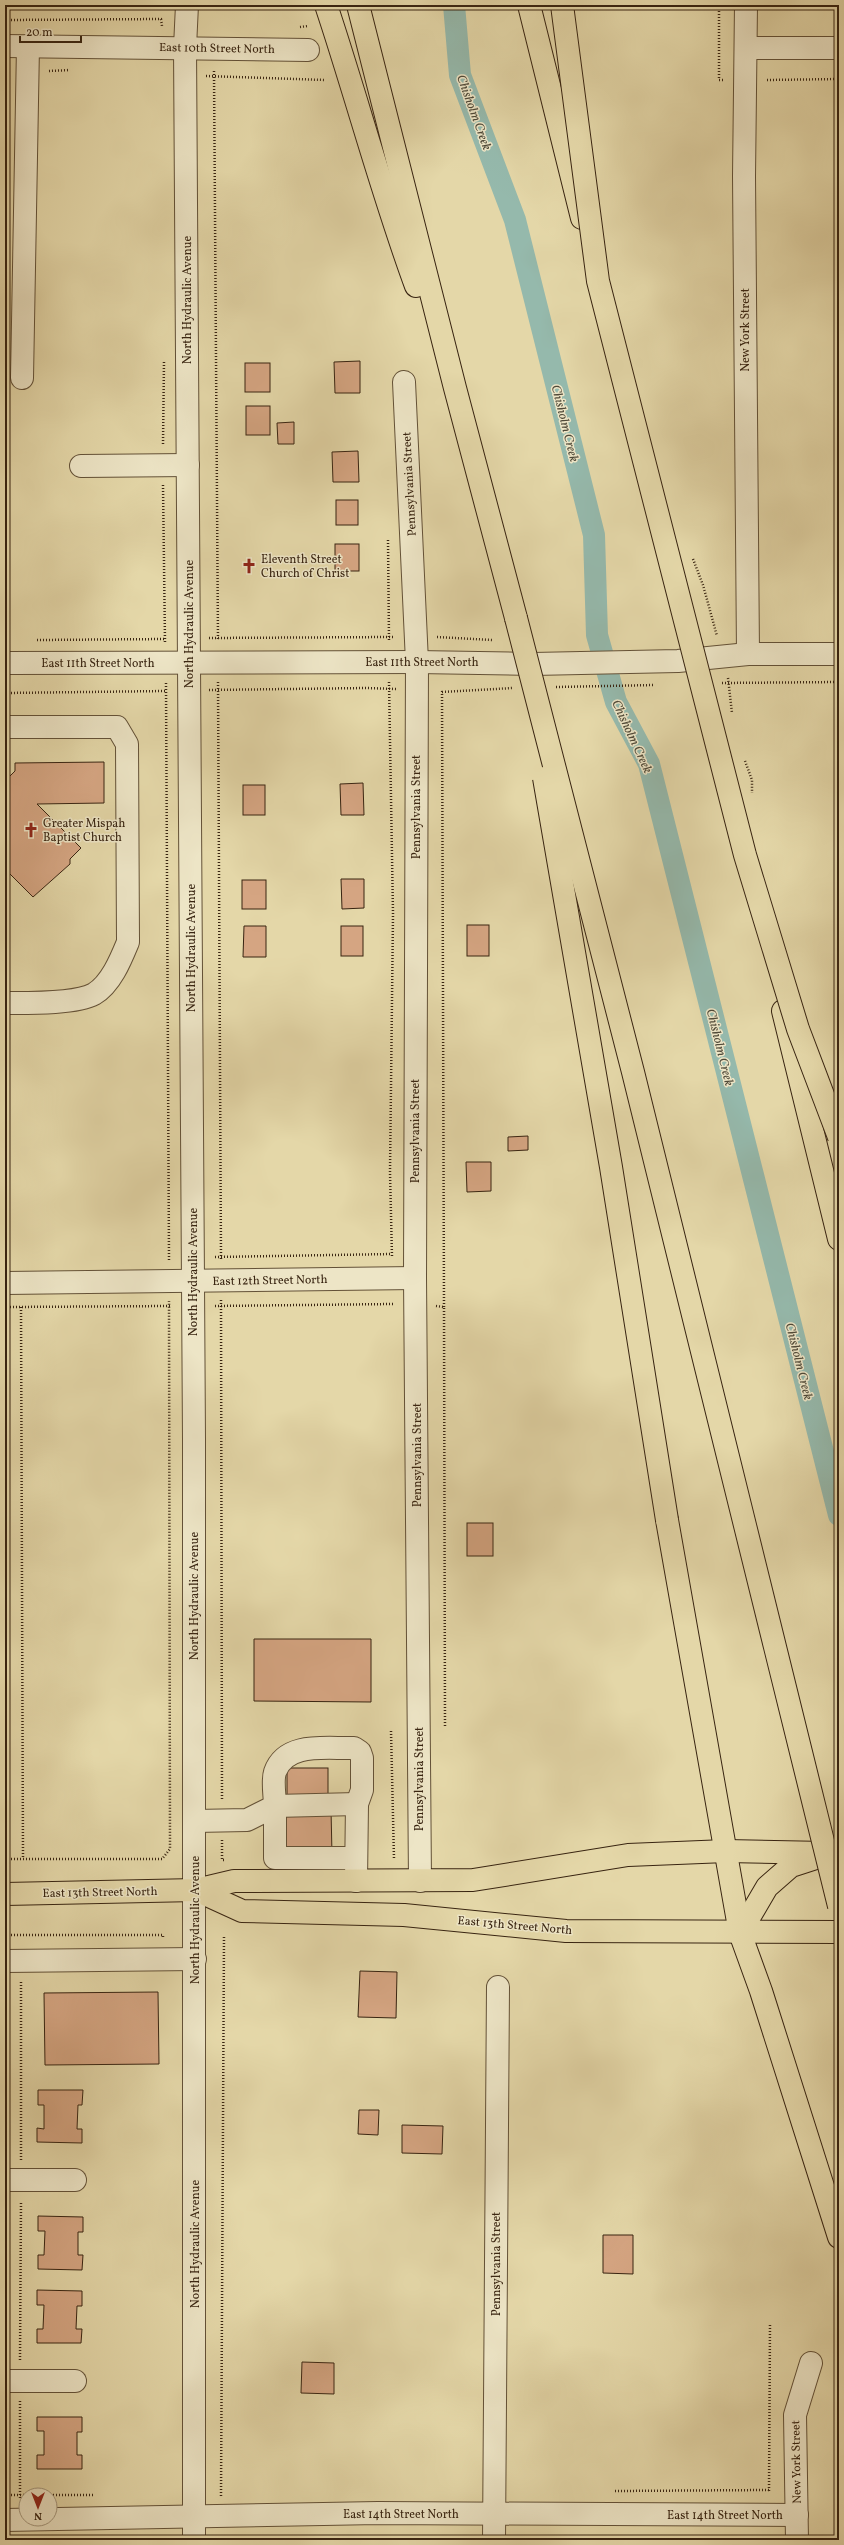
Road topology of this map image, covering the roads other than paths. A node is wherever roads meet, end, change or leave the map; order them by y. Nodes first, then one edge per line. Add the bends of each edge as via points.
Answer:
1 (187, 5) edge
2 (326, 5) edge
3 (358, 5) edge
4 (529, 5) edge
5 (562, 5) edge
6 (746, 5) edge
7 (5, 46) edge
8 (28, 46) junction
9 (185, 47) junction
10 (747, 48) junction
11 (839, 48) edge
12 (308, 50) dead end
13 (598, 281) junction
14 (22, 378) dead end
15 (404, 382) dead end
16 (455, 388) junction
17 (188, 465) junction
18 (81, 466) dead end
19 (516, 618) junction
20 (748, 654) junction
21 (839, 654) edge
22 (417, 662) junction
23 (5, 663) edge
24 (189, 663) junction
25 (5, 728) edge
26 (745, 855) junction
27 (5, 1003) edge
28 (839, 1137) edge
29 (839, 1239) edge
30 (415, 1278) junction
31 (193, 1281) junction
32 (5, 1283) edge
33 (356, 1804) junction
34 (275, 1806) junction
35 (195, 1821) junction
36 (726, 1851) junction
37 (835, 1853) edge
38 (356, 1858) junction
39 (420, 1872) junction
40 (356, 1881) junction
41 (196, 1890) junction
42 (5, 1894) edge
43 (839, 1906) edge
44 (839, 1932) edge
45 (740, 1933) junction
46 (195, 1959) junction
47 (13, 1960) edge
48 (498, 1987) dead end
49 (13, 2180) edge
50 (75, 2180) dead end
51 (839, 2237) edge
52 (811, 2363) dead end
53 (12, 2381) edge
54 (75, 2381) dead end
55 (494, 2514) junction
56 (797, 2516) junction
57 (194, 2517) junction
58 (12, 2520) edge
59 (194, 2540) edge
60 (494, 2540) edge
61 (797, 2540) edge

1 - 9 street, North Hydraulic Avenue
2 - 16 main road via 393,223
3 - 16 main road
4 - 13 main road, bridge
5 - 13 main road, bridge
6 - 10 street, New York Street
7 - 8 street, East 10th Street North
8 - 9 street, East 10th Street North
8 - 14 street
9 - 12 street, East 10th Street North
9 - 17 street, North Hydraulic Avenue
10 - 11 street
10 - 20 street, New York Street via 744,176
13 - 26 main road, bridge
15 - 22 street, Pennsylvania Street
16 - 19 main road
17 - 18 street
17 - 24 street, North Hydraulic Avenue
19 - 36 main road, bridge via 607,1144 667,1520
19 - 43 main road, bridge via 633,1072
20 - 21 street, East 11th Street North
20 - 22 street, East 11th Street North via 678,661 533,664
22 - 24 street, East 11th Street North
22 - 30 street, Pennsylvania Street
23 - 24 street, East 11th Street North
24 - 31 street, North Hydraulic Avenue
25 - 27 street via 117,727 127,744 128,942 117,969 94,994 59,1002
26 - 28 main road, bridge via 798,1029
26 - 29 main road, bridge
30 - 31 street, East 12th Street North
30 - 39 street, Pennsylvania Street
31 - 32 street, East 12th Street North
31 - 35 street, North Hydraulic Avenue
33 - 34 street
33 - 34 street via 362,1790 362,1758 360,1752 354,1748 296,1750 285,1756 275,1773
33 - 38 street
34 - 35 street via 247,1820
34 - 38 street via 275,1858
35 - 41 street, North Hydraulic Avenue
36 - 37 main road, East 13th Street North
36 - 39 main road, East 13th Street North via 628,1855 473,1880
36 - 45 main road
37 - 45 main road via 791,1866 767,1888
38 - 40 street
39 - 40 main road, East 13th Street North
40 - 41 main road, East 13th Street North via 234,1881
41 - 42 main road, East 13th Street North
41 - 45 main road, East 13th Street North via 242,1911 404,1915 566,1931
41 - 46 street, North Hydraulic Avenue
44 - 45 main road, East 13th Street North
45 - 51 main road via 762,1991
46 - 47 street
46 - 57 street, North Hydraulic Avenue
48 - 55 street, Pennsylvania Street
49 - 50 street
52 - 56 street, New York Street via 795,2415
53 - 54 street
55 - 56 street, East 14th Street North
55 - 57 street, East 14th Street North
55 - 60 street, Pennsylvania Street
56 - 61 street, New York Street
57 - 58 street, East 14th Street North
57 - 59 street, North Hydraulic Avenue

